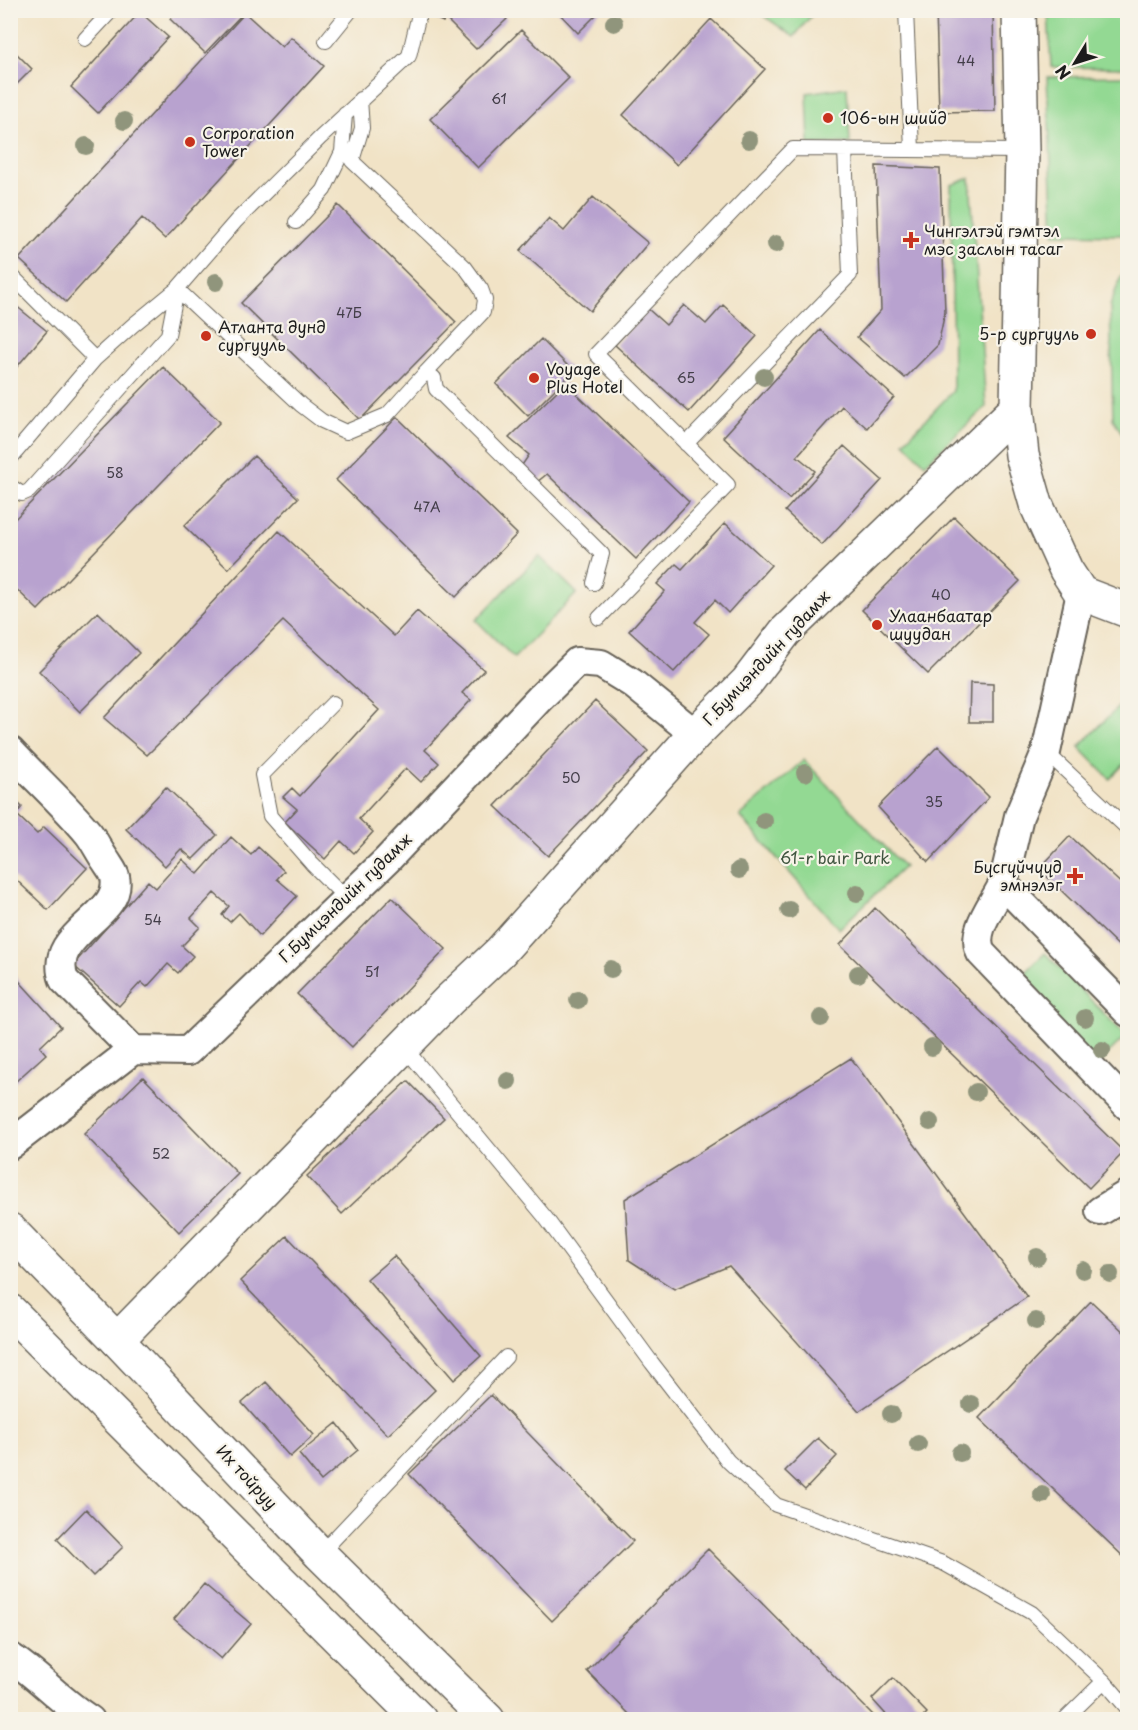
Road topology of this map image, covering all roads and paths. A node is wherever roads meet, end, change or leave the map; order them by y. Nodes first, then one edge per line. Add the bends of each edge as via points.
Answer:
1 (112, 10) edge
2 (351, 10) edge
3 (420, 10) edge
4 (906, 10) edge
5 (1019, 10) edge
6 (85, 39) dead end
7 (326, 41) dead end
8 (360, 99) junction
9 (345, 114) junction
10 (845, 149) junction
11 (912, 150) junction
12 (1022, 151) junction
13 (296, 222) dead end
14 (10, 274) edge
15 (177, 289) junction
16 (95, 359) junction
17 (426, 372) junction
18 (1017, 408) junction
19 (686, 444) junction
20 (10, 459) edge
21 (10, 486) edge
22 (594, 584) dead end
23 (1081, 593) junction
24 (1128, 611) edge
25 (599, 618) dead end
26 (333, 703) dead end
27 (695, 734) junction
28 (10, 751) edge
29 (1046, 752) junction
30 (1128, 829) edge
31 (1003, 884) junction
32 (346, 898) junction
33 (1128, 1012) edge
34 (404, 1047) junction
35 (134, 1050) junction
36 (1128, 1106) edge
37 (10, 1145) edge
38 (1128, 1194) edge
39 (1100, 1211) dead end
40 (10, 1230) edge
41 (10, 1311) edge
42 (117, 1340) junction
43 (506, 1357) dead end
44 (320, 1554) junction
45 (10, 1657) edge
46 (1104, 1681) junction
47 (1128, 1710) edge
48 (90, 1719) edge
49 (420, 1719) edge
50 (488, 1719) edge
51 (1064, 1719) edge

1 - 6 lane
2 - 7 lane
3 - 8 lane via 409,56
4 - 11 lane
5 - 12 street
8 - 9 lane
8 - 17 lane via 362,128 352,161 465,267 485,300 483,312
9 - 13 lane via 342,152 324,190
9 - 15 lane via 236,221
10 - 11 lane
10 - 19 lane via 850,275
10 - 19 lane via 793,149 596,354
11 - 12 lane
12 - 18 street
14 - 16 lane
15 - 16 lane
15 - 17 lane via 301,405 346,432 387,415
15 - 21 lane via 168,335 29,491 22,494
16 - 20 lane
17 - 22 lane via 434,378 436,389 602,554
18 - 23 street via 1022,454 1036,504 1066,570
18 - 27 street, Г.Бумцэндийн гудамж via 785,632 747,682
19 - 25 lane via 728,485
23 - 24 street
23 - 29 street
26 - 32 lane via 262,775 270,816
27 - 32 street, Г.Бумцэндийн гудамж via 632,683 601,664 577,662
27 - 34 street via 500,952
28 - 35 street via 90,835 116,877 110,902 75,935 60,969 64,980
29 - 30 lane
29 - 31 street via 1020,816
31 - 33 street
31 - 36 street via 979,931 977,945 981,953
32 - 35 street, Г.Бумцэндийн гудамж via 188,1051
34 - 42 street
34 - 46 lane via 545,1216 651,1363 728,1461 776,1505 943,1563 1032,1613
35 - 37 street
38 - 39 street
40 - 42 street, Их тойруу
41 - 49 street
42 - 44 street, Их тойруу
43 - 44 lane
44 - 50 street, Их тойруу
45 - 48 street
46 - 47 lane
46 - 51 lane

